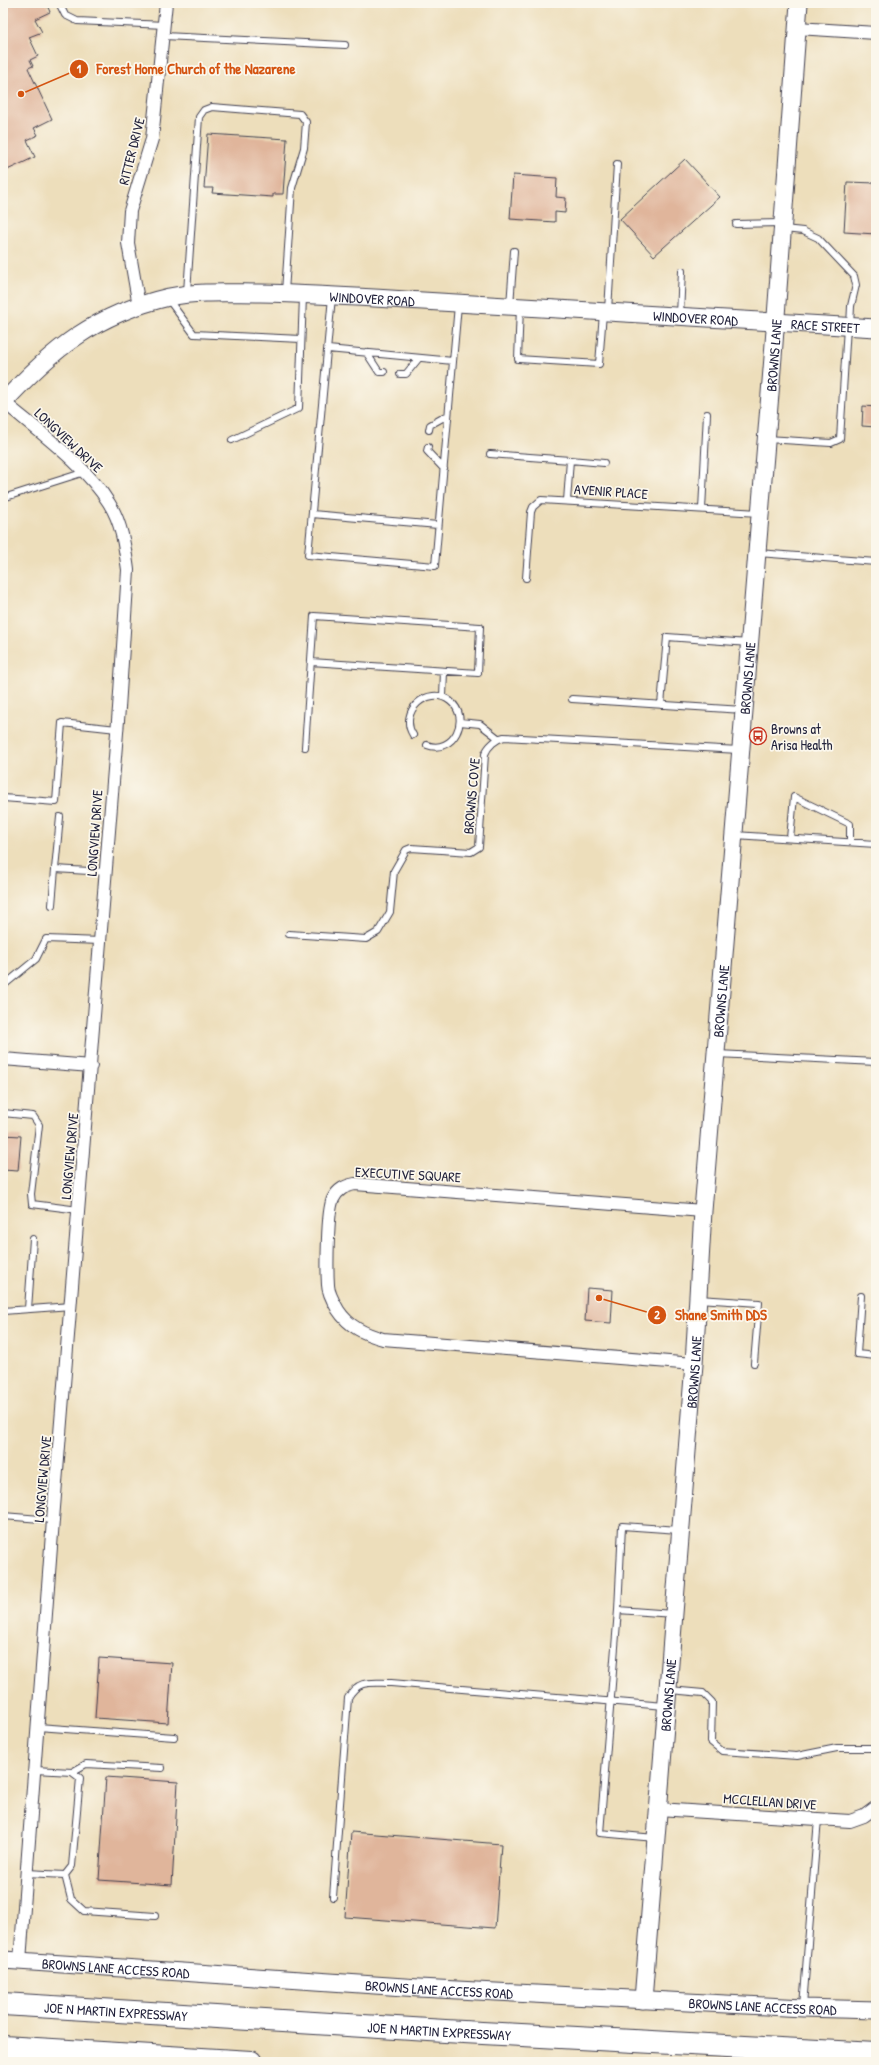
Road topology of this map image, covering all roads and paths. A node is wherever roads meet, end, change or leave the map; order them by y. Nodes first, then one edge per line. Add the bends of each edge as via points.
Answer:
1 (59, 3) edge
2 (166, 3) edge
3 (798, 3) edge
4 (797, 28) junction
5 (164, 31) junction
6 (876, 33) edge
7 (345, 45) dead end
8 (617, 164) dead end
9 (736, 224) dead end
10 (782, 226) junction
11 (514, 251) dead end
12 (682, 271) dead end
13 (187, 294) junction
14 (284, 294) junction
15 (303, 294) junction
16 (333, 296) junction
17 (168, 298) junction
18 (458, 303) junction
19 (139, 306) junction
20 (515, 307) junction
21 (605, 314) junction
22 (680, 318) junction
23 (775, 323) junction
24 (848, 327) junction
25 (876, 328) edge
26 (301, 339) junction
27 (328, 348) junction
28 (366, 352) junction
29 (419, 358) junction
30 (453, 361) junction
31 (384, 372) dead end
32 (400, 374) dead end
33 (3, 402) edge
34 (707, 414) dead end
35 (448, 415) junction
36 (429, 430) dead end
37 (766, 439) junction
38 (232, 440) dead end
39 (428, 447) dead end
40 (490, 454) dead end
41 (570, 460) junction
42 (604, 463) dead end
43 (444, 469) junction
44 (86, 472) junction
45 (3, 498) edge
46 (568, 500) junction
47 (702, 509) junction
48 (760, 513) junction
49 (312, 514) junction
50 (438, 525) junction
51 (757, 552) junction
52 (876, 562) edge
53 (526, 578) dead end
54 (749, 643) junction
55 (310, 662) junction
56 (444, 671) junction
57 (443, 697) junction
58 (572, 699) dead end
59 (661, 705) junction
60 (743, 710) junction
61 (460, 722) junction
62 (117, 729) junction
63 (413, 735) dead end
64 (498, 738) junction
65 (427, 745) dead end
66 (305, 747) dead end
67 (740, 750) junction
68 (3, 798) edge
69 (60, 817) dead end
70 (733, 835) junction
71 (790, 838) junction
72 (850, 842) junction
73 (876, 844) edge
74 (55, 869) junction
75 (106, 872) junction
76 (52, 905) dead end
77 (289, 934) dead end
78 (101, 941) junction
79 (3, 986) edge
80 (716, 1054) junction
81 (3, 1059) edge
82 (876, 1062) edge
83 (91, 1066) junction
84 (3, 1113) edge
85 (80, 1210) junction
86 (703, 1211) junction
87 (33, 1239) dead end
88 (861, 1296) dead end
89 (698, 1298) junction
90 (71, 1306) junction
91 (28, 1309) junction
92 (3, 1311) edge
93 (876, 1356) edge
94 (754, 1363) dead end
95 (694, 1364) junction
96 (3, 1516) edge
97 (53, 1520) junction
98 (681, 1530) junction
99 (618, 1610) junction
100 (674, 1614) junction
101 (667, 1698) junction
102 (610, 1700) junction
103 (38, 1727) junction
104 (174, 1737) dead end
105 (876, 1748) edge
106 (162, 1768) dead end
107 (35, 1770) junction
108 (72, 1772) junction
109 (876, 1807) edge
110 (658, 1808) junction
111 (818, 1820) junction
112 (655, 1838) junction
113 (27, 1873) junction
114 (64, 1875) junction
115 (333, 1897) dead end
116 (155, 1916) dead end
117 (3, 1960) edge
118 (20, 1961) junction
119 (643, 2000) junction
120 (3, 2004) edge
121 (803, 2008) junction
122 (876, 2010) edge
123 (3, 2047) edge
124 (876, 2054) edge
125 (251, 2062) edge

1 - 5 lane via 65,15 77,21
2 - 5 street, RITTER DRIVE
3 - 4 street, BROWNS LANE
4 - 6 street
4 - 10 street, BROWNS LANE
5 - 7 lane
5 - 19 street, RITTER DRIVE via 152,139 130,212 128,243
8 - 21 lane
9 - 10 lane
10 - 23 street, BROWNS LANE
10 - 24 lane via 818,238 854,276 856,285
11 - 20 lane
12 - 22 lane
13 - 14 street, WINDOVER ROAD
13 - 14 lane via 199,117 204,110 212,107 300,114 306,122 304,148 292,188
13 - 17 street, WINDOVER ROAD
14 - 15 street, WINDOVER ROAD
15 - 16 street, WINDOVER ROAD
15 - 26 lane
16 - 18 street, WINDOVER ROAD
16 - 27 lane
17 - 19 street, WINDOVER ROAD
17 - 26 lane via 194,334
18 - 20 street, WINDOVER ROAD
18 - 30 lane
19 - 33 street, WINDOVER ROAD via 119,313 75,336 34,370
20 - 21 street, WINDOVER ROAD
20 - 21 lane via 518,359 599,364
21 - 22 street, WINDOVER ROAD
22 - 23 street, WINDOVER ROAD
23 - 24 street, RACE STREET
23 - 37 street, BROWNS LANE
24 - 25 street, RACE STREET
24 - 37 lane via 840,438 831,443
26 - 38 lane via 298,408
27 - 28 lane
27 - 49 lane
28 - 29 lane
28 - 31 lane via 379,372
29 - 30 lane
29 - 32 lane via 406,374
30 - 35 lane
33 - 44 street, LONGVIEW DRIVE
34 - 47 lane
35 - 36 lane via 430,425
35 - 43 lane
37 - 48 street, BROWNS LANE
39 - 43 lane via 427,452
40 - 41 lane
41 - 42 lane
41 - 46 lane
43 - 50 lane
44 - 45 lane
44 - 62 street, LONGVIEW DRIVE via 109,503 118,521 127,555
46 - 47 lane, AVENIR PLACE
46 - 53 lane, AVENIR PLACE via 541,500 533,507
47 - 48 lane, AVENIR PLACE
48 - 51 street, BROWNS LANE
49 - 50 lane
49 - 50 lane via 308,555 435,566
51 - 52 lane
51 - 54 street, BROWNS LANE
54 - 59 lane via 667,637
54 - 60 street, BROWNS LANE
55 - 56 lane
55 - 56 lane via 314,616 480,627 478,674
55 - 66 lane
56 - 57 lane
57 - 61 lane via 456,707
57 - 63 lane via 426,697 413,707 409,723
58 - 59 lane
59 - 60 lane
60 - 67 street, BROWNS LANE
61 - 64 lane via 480,724
61 - 65 lane via 456,734 447,743 439,746
62 - 68 lane via 62,723 56,802
62 - 75 street, LONGVIEW DRIVE
64 - 67 lane
64 - 77 lane, BROWNS COVE via 485,754 479,847 475,851 411,848 406,850 394,871 390,912 378,932 366,939
67 - 70 street, BROWNS LANE
69 - 74 lane
70 - 71 lane
70 - 80 street, BROWNS LANE
71 - 72 lane
71 - 72 lane via 794,797 850,824
72 - 73 lane
74 - 75 lane
74 - 76 lane
75 - 78 street, LONGVIEW DRIVE
78 - 79 lane via 46,939 36,959
78 - 83 street, LONGVIEW DRIVE
80 - 82 lane
80 - 86 street, BROWNS LANE
81 - 83 street
83 - 85 street, LONGVIEW DRIVE
84 - 85 lane via 34,1116 39,1125 32,1204
85 - 90 street, LONGVIEW DRIVE
86 - 89 street, BROWNS LANE
86 - 95 street, EXECUTIVE SQUARE via 355,1184 341,1189 334,1197 328,1245 329,1291 340,1313 363,1333 383,1339
87 - 91 lane
88 - 93 lane via 857,1354
89 - 94 lane via 759,1303
89 - 95 street, BROWNS LANE
90 - 91 lane
90 - 97 street, LONGVIEW DRIVE
91 - 92 lane
95 - 98 street, BROWNS LANE
96 - 97 lane
97 - 103 street, LONGVIEW DRIVE
98 - 99 lane via 622,1526
98 - 100 street, BROWNS LANE
99 - 100 lane
99 - 102 lane
100 - 101 street, BROWNS LANE
101 - 102 lane
101 - 105 lane via 703,1693 712,1702 710,1742 722,1751 797,1756 837,1748
101 - 110 street, BROWNS LANE
102 - 112 lane via 600,1833
102 - 115 lane via 390,1683 364,1682 353,1688 348,1698
103 - 104 lane
103 - 107 street, LONGVIEW DRIVE
106 - 108 lane via 86,1764
107 - 108 lane
107 - 113 street, LONGVIEW DRIVE
108 - 114 lane via 80,1778 72,1866
109 - 111 street, MCCLELLAN DRIVE via 864,1816 850,1821
110 - 111 street, MCCLELLAN DRIVE
110 - 112 street, BROWNS LANE
111 - 121 lane
112 - 119 street, BROWNS LANE
113 - 114 lane
113 - 118 street, LONGVIEW DRIVE
114 - 116 lane via 71,1899 84,1911
117 - 118 street, BROWNS LANE ACCESS ROAD
118 - 119 street, BROWNS LANE ACCESS ROAD via 419,1988
119 - 121 street, BROWNS LANE ACCESS ROAD
120 - 124 highway, JOE N MARTIN EXPRESSWAY via 438,2031
121 - 122 street, BROWNS LANE ACCESS ROAD
123 - 125 highway

